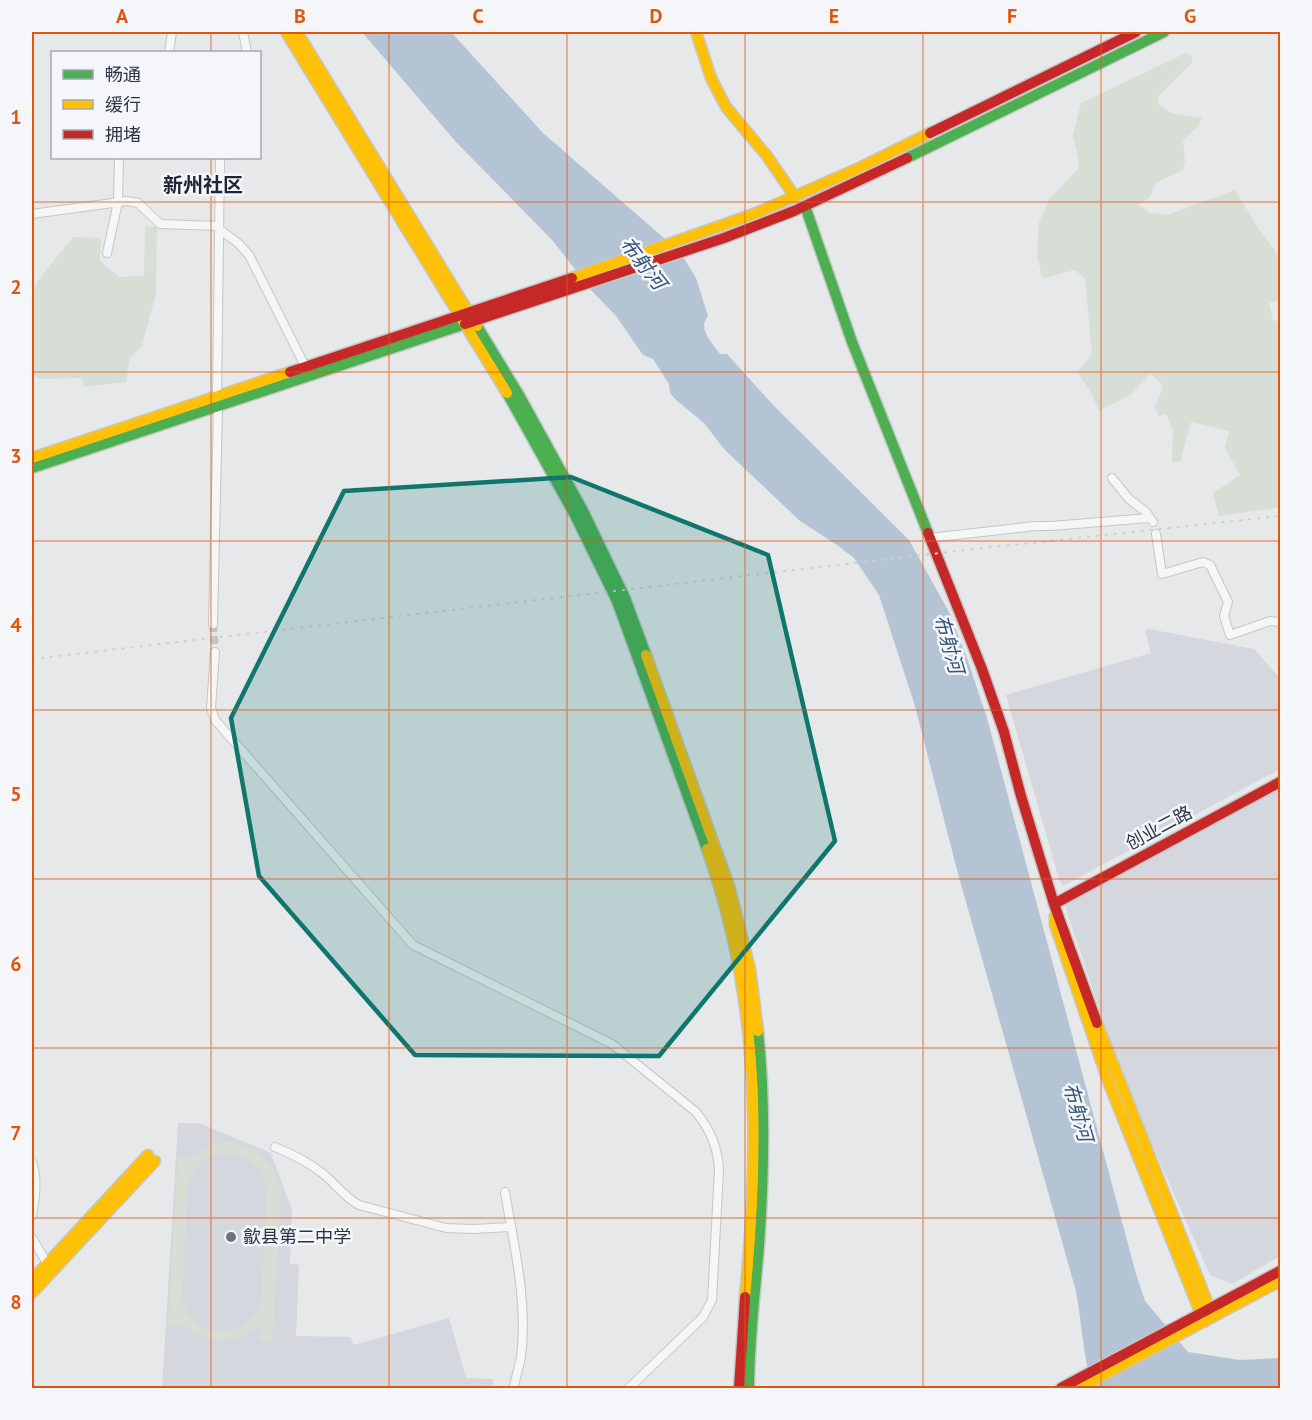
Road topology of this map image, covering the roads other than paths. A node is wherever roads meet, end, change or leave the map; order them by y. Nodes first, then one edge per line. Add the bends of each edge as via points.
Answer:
1 (172, 32) edge
2 (243, 32) edge
3 (286, 32) edge
4 (297, 32) edge
5 (696, 32) edge
6 (1136, 32) edge
7 (1164, 32) edge
8 (169, 51) edge
9 (247, 51) edge
10 (119, 159) edge
11 (220, 159) edge
12 (795, 197) junction
13 (118, 202) junction
14 (805, 206) junction
15 (32, 214) edge
16 (219, 228) junction
17 (107, 253) dead end
18 (562, 286) junction
19 (466, 319) junction
20 (306, 368) junction
21 (217, 402) junction
22 (32, 458) edge
23 (32, 468) edge
24 (1112, 478) dead end
25 (1156, 534) dead end
26 (929, 538) junction
27 (1281, 622) edge
28 (213, 624) tunnel mouth
29 (215, 652) tunnel mouth
30 (1281, 782) edge
31 (1054, 904) junction
32 (275, 1147) dead end
33 (32, 1162) edge
34 (505, 1192) dead end
35 (32, 1216) edge
36 (511, 1227) junction
37 (32, 1238) edge
38 (46, 1263) junction
39 (1281, 1271) edge
40 (32, 1280) edge
41 (1281, 1281) edge
42 (32, 1293) edge
43 (1207, 1315) junction
44 (1079, 1385) edge
45 (514, 1389) edge
46 (629, 1389) edge
47 (739, 1389) edge
48 (749, 1389) edge
49 (1061, 1389) edge

1 - 8 street
2 - 9 street
3 - 19 main road
4 - 19 main road
5 - 12 main road via 711,78 726,107
6 - 12 main road
7 - 14 main road
10 - 13 street
11 - 16 street
12 - 18 main road
13 - 15 street
13 - 16 street via 138,203 160,224
13 - 17 street
14 - 18 main road via 701,246
14 - 26 main road via 852,342
16 - 20 street via 249,255
16 - 21 street
18 - 19 main road
19 - 20 main road
19 - 21 main road
19 - 47 main road via 552,472 617,601 733,931 746,1006 754,1113 752,1221
19 - 48 main road via 560,468 625,598 742,929 755,1005 763,1113 761,1222 750,1331
20 - 21 main road
21 - 22 main road
21 - 23 main road
21 - 28 street
24 - 26 street via 1151,520 1035,526
25 - 27 street via 1162,574 1203,562 1210,565 1228,602 1224,616 1230,635 1270,621
26 - 31 main road via 993,700
29 - 46 street via 211,708 215,720 413,945 612,1044 696,1112 710,1133 720,1170 712,1300 702,1317
30 - 31 main road, 创业二路
31 - 43 main road via 1055,925 1108,1081
32 - 36 street via 298,1156 321,1172 358,1205 442,1228
33 - 35 street
34 - 36 street
36 - 45 street via 519,1266 522,1325
37 - 38 street
38 - 40 main road
38 - 42 main road via 151,1158
39 - 43 main road
41 - 43 main road
43 - 44 main road
44 - 49 main road

